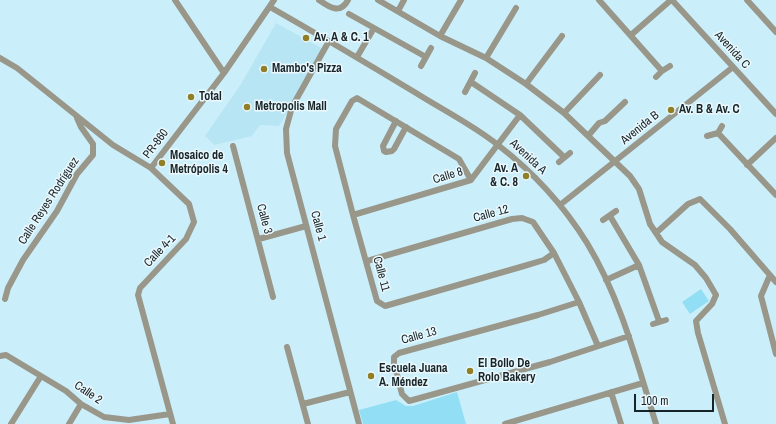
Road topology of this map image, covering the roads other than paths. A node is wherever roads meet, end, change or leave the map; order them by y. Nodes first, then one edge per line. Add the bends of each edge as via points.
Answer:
1 (175, 0) edge
2 (274, 0) edge
3 (319, 0) edge
4 (348, 0) edge
5 (378, 0) edge
6 (404, 0) edge
7 (461, 0) edge
8 (599, 0) edge
9 (672, 0) edge
10 (747, 0) edge
11 (270, 7) junction
12 (516, 8) dead end
13 (398, 11) junction
14 (349, 14) dead end
15 (374, 28) junction
16 (776, 32) edge
17 (631, 35) junction
18 (440, 36) junction
19 (562, 36) dead end
20 (329, 41) junction
21 (431, 48) dead end
22 (357, 57) junction
23 (426, 57) junction
24 (0, 58) edge
25 (486, 58) junction
26 (421, 66) dead end
27 (670, 66) dead end
28 (734, 67) junction
29 (662, 71) junction
30 (224, 73) junction
31 (475, 73) dead end
32 (600, 75) dead end
33 (656, 77) dead end
34 (471, 82) junction
35 (526, 84) junction
36 (465, 92) dead end
37 (625, 102) dead end
38 (564, 113) junction
39 (776, 114) edge
40 (77, 116) junction
41 (520, 116) junction
42 (396, 121) junction
43 (722, 126) dead end
44 (406, 127) junction
45 (718, 133) junction
46 (588, 136) junction
47 (706, 136) dead end
48 (776, 138) edge
49 (498, 145) junction
50 (233, 146) dead end
51 (570, 153) dead end
52 (564, 157) junction
53 (559, 162) dead end
54 (615, 162) junction
55 (748, 165) junction
56 (151, 168) junction
57 (472, 180) junction
58 (776, 195) edge
59 (560, 205) junction
60 (616, 211) dead end
61 (353, 215) junction
62 (610, 216) junction
63 (603, 220) dead end
64 (306, 226) junction
65 (656, 233) junction
66 (259, 239) junction
67 (554, 253) junction
68 (367, 261) junction
69 (639, 265) junction
70 (770, 275) junction
71 (606, 280) junction
72 (776, 282) edge
73 (274, 297) dead end
74 (5, 299) dead end
75 (579, 302) junction
76 (652, 324) dead end
77 (629, 336) junction
78 (598, 346) junction
79 (288, 347) dead end
80 (776, 354) edge
81 (1, 356) edge
82 (41, 376) junction
83 (643, 383) junction
84 (350, 392) junction
85 (611, 392) junction
86 (81, 404) junction
87 (303, 404) junction
88 (170, 414) junction
89 (11, 424) edge
90 (69, 424) edge
91 (173, 424) edge
92 (308, 424) edge
93 (359, 424) edge
94 (505, 424) edge
95 (621, 424) edge
96 (656, 424) edge
97 (725, 424) edge

1 - 30 street
2 - 11 street, PR-860 / PR-860
3 - 4 street via 332,8 340,8
5 - 13 street
6 - 13 street
7 - 18 street
8 - 17 street
9 - 17 street
9 - 28 street, Avenida C
10 - 16 street
11 - 20 street, Avenida A
11 - 30 street, PR-860 / PR-860
12 - 25 street
13 - 18 street
14 - 15 street
15 - 22 street
15 - 23 street
17 - 29 street
18 - 25 street
19 - 35 street
20 - 22 street, Avenida A
20 - 64 street, Calle 1 via 292,107 286,129 286,153
21 - 23 street
22 - 49 street, Avenida A
23 - 26 street
24 - 40 street, PR-860 / PR-860 via 17,68
25 - 35 street
27 - 29 street
28 - 39 street, Avenida C
28 - 54 street, Avenida B
29 - 33 street
30 - 56 street, PR-860 / PR-860
31 - 34 street
32 - 38 street
34 - 36 street
34 - 41 street
35 - 38 street
37 - 46 street via 605,121 599,123
38 - 46 street
40 - 56 street, PR-860 / PR-860 via 113,145
40 - 74 street, Calle Reyes Rodríguez via 93,144 93,155 77,174 57,211 23,260
41 - 49 street, Calle 8
41 - 52 street
42 - 44 street
42 - 44 street via 383,146 384,151 394,149
42 - 61 street, Calle 11 via 357,98 352,101 336,129 335,146
43 - 45 street
44 - 57 street via 459,159
45 - 47 street
45 - 55 street
46 - 54 street
48 - 55 street
49 - 57 street, Calle 8
49 - 59 street, Avenida A via 529,171
50 - 66 street, Calle 3
51 - 52 street
52 - 53 street
54 - 59 street, Avenida B
54 - 65 street via 639,189 650,224
55 - 58 street
56 - 88 street, Calle 4-1 via 189,204 194,222 186,239 140,288 138,295
57 - 61 street, Calle 8
59 - 71 street, Avenida A via 587,243
60 - 62 street
61 - 68 street, Calle 11
62 - 63 street
62 - 69 street
64 - 66 street
64 - 84 street, Calle 1
65 - 70 street via 688,204 700,199
65 - 97 street via 662,242 695,265 716,295 712,304 696,321
66 - 73 street, Calle 3
67 - 68 street, Calle 12 via 533,222 522,218
67 - 68 street, Calle 11 via 544,260 384,306 377,301
67 - 75 street, Calle 12
69 - 71 street
69 - 76 street via 663,320
70 - 72 street
70 - 80 street via 761,296
71 - 77 street, Avenida A
75 - 78 street, Calle 12
75 - 78 street, Calle 13 via 399,353 394,357 394,363 402,394 409,401
77 - 78 street, Calle 13
77 - 83 street, Avenida A
79 - 87 street
81 - 82 street, Calle 2 via 6,355
82 - 86 street, Calle 2 via 66,391
82 - 89 street
83 - 85 street
83 - 96 street, Avenida A
84 - 87 street
84 - 93 street, Calle 1
85 - 94 street
85 - 95 street
86 - 88 street, Calle 2 via 104,417 129,420
86 - 90 street
87 - 92 street
88 - 91 street

